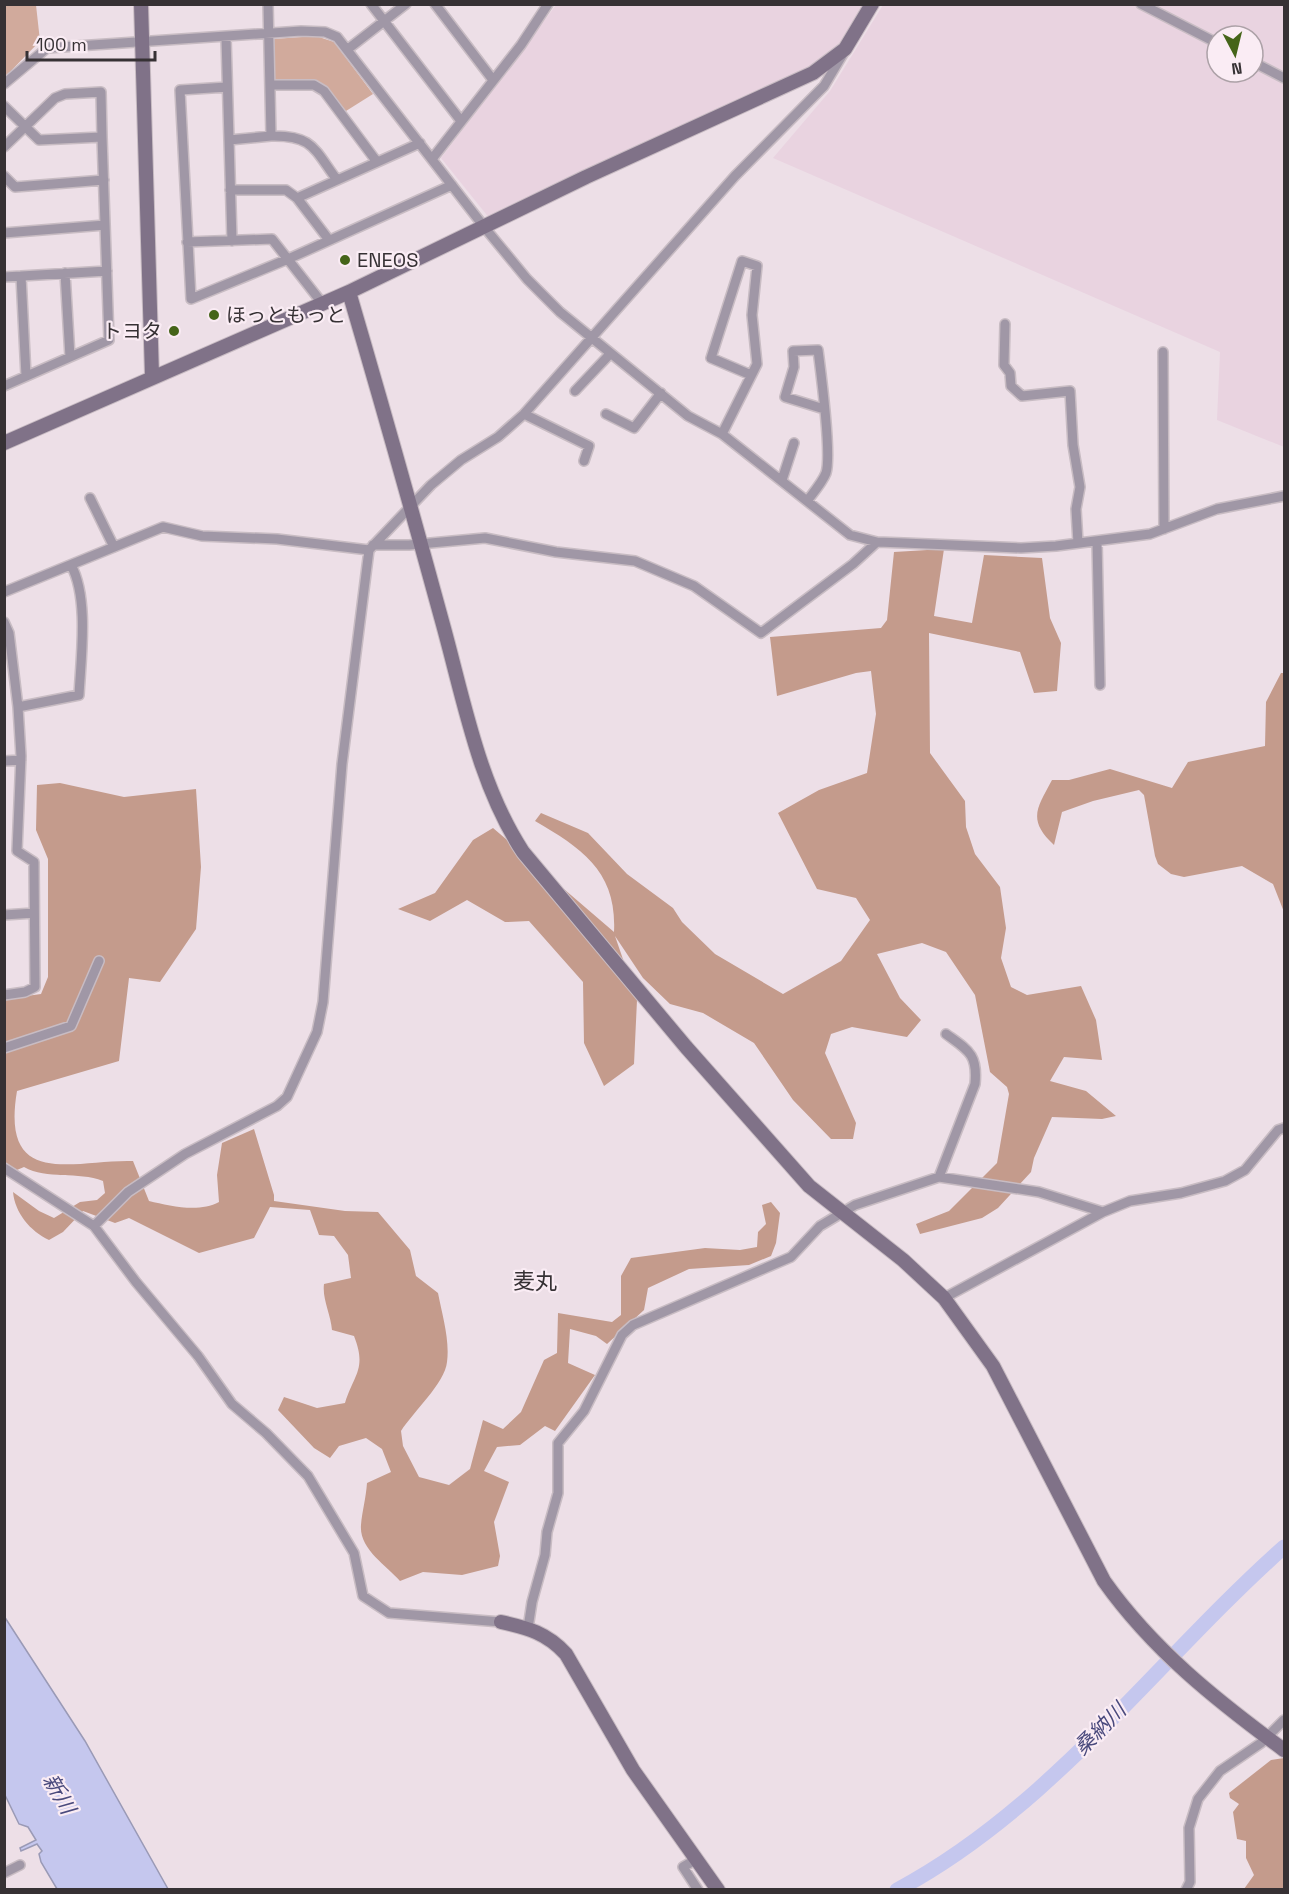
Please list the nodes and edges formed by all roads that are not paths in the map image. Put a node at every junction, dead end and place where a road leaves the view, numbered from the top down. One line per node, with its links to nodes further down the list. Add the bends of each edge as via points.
1 (141, 4): 13 (street)
2 (268, 4): 10 (street)
3 (370, 4): 9 (street)
4 (406, 4): 9 (street)
5 (435, 4): 18 (street)
6 (548, 4): 18 (street)
7 (872, 4): 15 (street)
8 (1141, 4): 11 (street)
9 (384, 21): 14 (street); 23 (street)
10 (269, 34): 12 (street); 14 (street, via 325,32 337,37); 20 (street)
11 (1205, 37)
12 (226, 38): 13 (street); 21 (street)
13 (142, 42): 19 (street, via 47,48); 58 (street)
14 (348, 49): 28 (street)
15 (845, 49): 39 (street, via 813,73); 52 (street, via 824,87 735,176)
16 (1265, 68): 17 (street)
17 (1284, 78)
18 (494, 80): 23 (street)
19 (4, 84)
20 (270, 85): 25 (street); 31 (street, via 314,85 324,91)
21 (227, 87): 27 (street); 43 (street, via 180,90)
22 (4, 106): 24 (street)
23 (461, 122): 30 (street)
24 (25, 127): 26 (street, via 39,140); 26 (street, via 60,96 101,92); 29 (street)
25 (271, 136): 27 (street); 34 (street, via 308,141)
26 (102, 137): 33 (street)
27 (229, 140): 36 (street)
28 (420, 143): 30 (street); 31 (street)
29 (4, 147)
30 (432, 159): 35 (street)
31 (377, 162): 34 (street)
32 (4, 176): 33 (street, via 15,187)
33 (104, 180): 38 (street)
34 (337, 180): 37 (street)
35 (452, 184): 39 (street); 41 (street)
36 (230, 190): 37 (street, via 280,188); 42 (street)
37 (297, 198): 41 (street)
38 (105, 225): 40 (street); 45 (street)
39 (485, 228): 49 (street); 52 (street, via 527,279)
40 (4, 233)
41 (329, 240): 44 (street)
42 (232, 241): 43 (street); 44 (street, via 272,239)
43 (187, 242): 44 (street, via 191,299)
44 (288, 259): 50 (street)
45 (107, 271): 46 (street); 55 (street, via 109,340)
46 (65, 273): 47 (street); 55 (street)
47 (21, 276): 48 (street); 57 (street)
48 (4, 277)
49 (349, 292): 50 (street); 73 (street)
50 (322, 303): 58 (street)
51 (1005, 324): 78 (street, via 1004,365 1010,373 1011,386 1022,396 1070,391 1080,487 1076,509)
52 (591, 339): 54 (street); 63 (street)
53 (1163, 352): 74 (street)
54 (610, 354): 60 (street); 61 (street)
55 (70, 357): 57 (street)
56 (751, 375): 56 (street, via 757,364 752,315 757,266 742,261 711,358); 65 (street)
57 (26, 376): 59 (street)
58 (152, 376): 66 (street)
59 (4, 386)
60 (575, 391)
61 (661, 393): 64 (street, via 634,428); 65 (street, via 688,416)
62 (824, 409): 62 (street, via 818,350 793,351 794,367 785,397); 72 (street, via 826,473)
63 (524, 414): 68 (street, via 589,446); 73 (street, via 498,437 461,460)
64 (606, 414)
65 (722, 434): 69 (street)
66 (4, 443)
67 (794, 444): 69 (street)
68 (584, 462)
69 (782, 480): 72 (street)
70 (1284, 496): 74 (street, via 1217,509)
71 (90, 498): 79 (street)
72 (807, 501): 76 (street, via 850,535)
73 (411, 506): 77 (street); 80 (street)
74 (1164, 529): 75 (street)
75 (1097, 541): 78 (street); 85 (street)
76 (877, 542): 77 (street, via 761,633 694,586 635,561 556,552 485,538); 78 (street, via 1021,548)
77 (421, 543): 80 (street); 100 (street, via 484,775 509,831 701,1065 809,1186)
78 (1078, 543)
79 (114, 547): 80 (street, via 163,527 202,536); 81 (street)
80 (371, 547): 101 (street, via 342,764 327,976 317,1032 287,1097 278,1106 176,1160 128,1191)
81 (72, 565): 82 (street); 87 (street, via 78,577 81,614 79,695)
82 (4, 592)
83 (4, 622): 84 (street)
84 (16, 685): 86 (street); 87 (street)
85 (1100, 685)
86 (4, 687)
87 (18, 707): 88 (street)
88 (21, 760): 89 (street); 90 (street, via 17,851 34,862)
89 (4, 761)
90 (34, 913): 91 (street); 93 (street, via 35,987)
91 (4, 915)
92 (99, 961): 95 (street, via 71,1026)
93 (4, 995)
94 (946, 1034): 98 (street, via 967,1050 976,1068 975,1084)
95 (4, 1048)
96 (1284, 1128): 99 (street, via 1278,1130 1245,1170 1226,1181 1130,1201)
97 (4, 1168): 101 (street)
98 (939, 1177): 99 (street, via 1039,1192); 100 (street, via 895,1190)
99 (1103, 1212): 102 (street)
100 (842, 1213): 102 (street); 104 (street, via 820,1226 791,1257 672,1307 633,1325 622,1335 584,1411 558,1443 558,1493)
101 (94, 1226): 103 (street, via 232,1404 308,1476 354,1552 363,1596 389,1613)
102 (944, 1298): 106 (street, via 993,1366 1104,1581 1151,1640 1195,1682)
103 (501, 1622): 104 (street)
104 (528, 1628): 108 (street, via 555,1642 566,1654 633,1770)
105 (1284, 1720): 106 (street)
106 (1267, 1738): 107 (street); 113 (street, via 1220,1771 1198,1799 1190,1828 1190,1882)
107 (1284, 1750)
108 (695, 1860): 111 (street, via 683,1867); 112 (street)
109 (20, 1865): 110 (street)
110 (4, 1874)
111 (698, 1890)
112 (718, 1890)
113 (1186, 1890)

